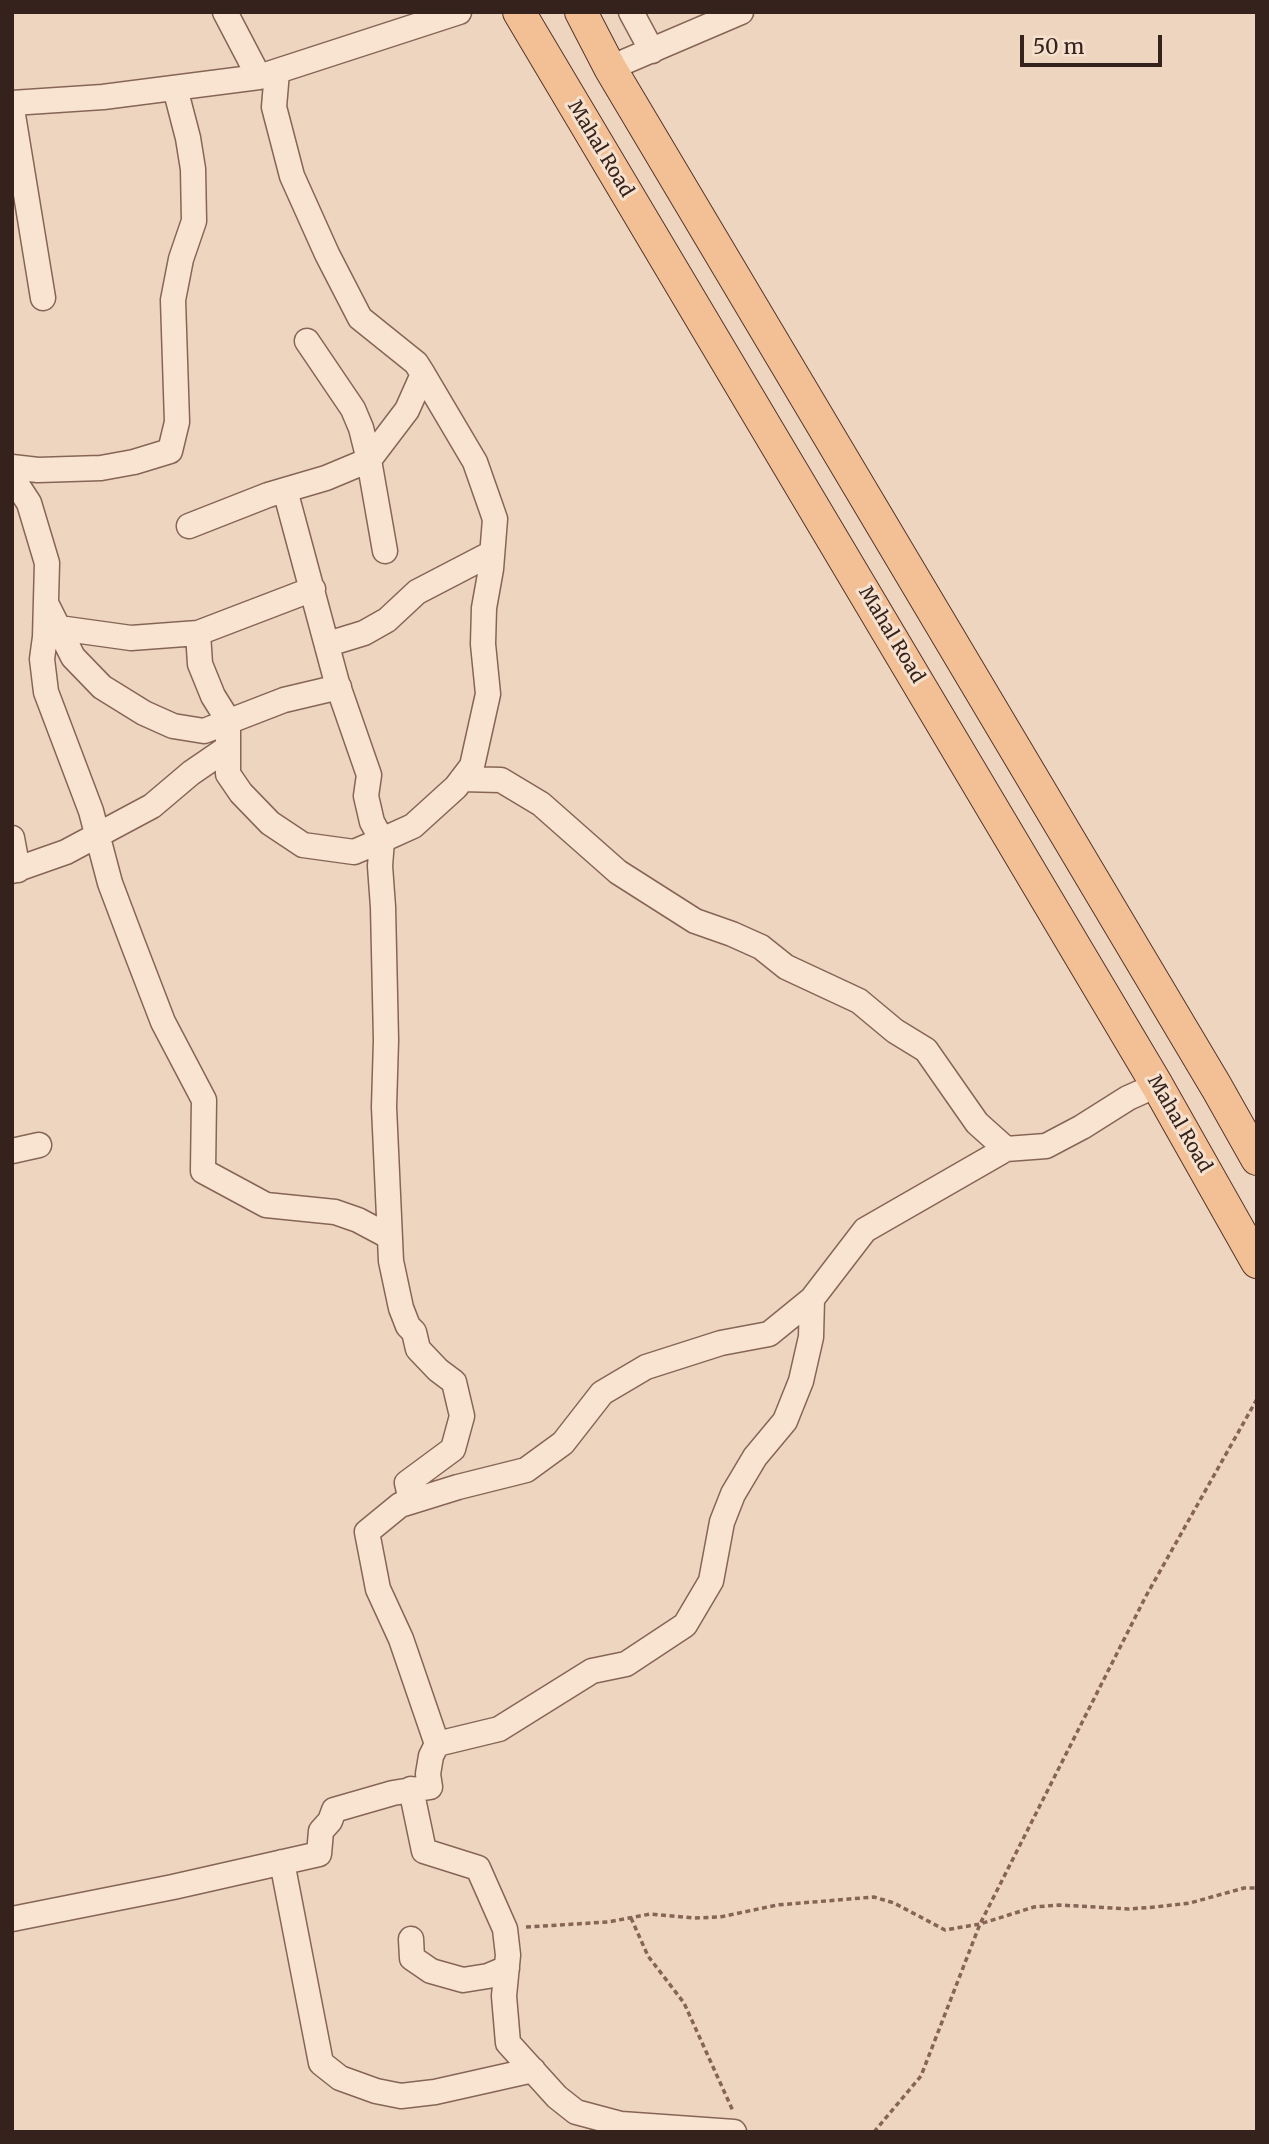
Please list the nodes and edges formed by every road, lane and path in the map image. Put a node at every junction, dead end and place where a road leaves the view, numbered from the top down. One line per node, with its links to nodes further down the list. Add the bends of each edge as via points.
1 (225, 12): 9 (street)
2 (459, 12): 9 (street)
3 (519, 12): 36 (main road, Mahal Road)
4 (581, 12): 8 (main road)
5 (631, 12): 7 (street)
6 (741, 12): 7 (street)
7 (652, 51): 8 (street)
8 (610, 68): 37 (main road)
9 (268, 74): 10 (street); 15 (street, via 292,176 360,318 416,363)
10 (175, 88): 11 (street); 17 (street, via 193,169 194,221 173,300 177,422 170,451 101,468)
11 (12, 106): 12 (street)
12 (20, 205): 13 (street)
13 (43, 298)
14 (307, 341): 16 (street, via 353,409)
15 (423, 374): 16 (street, via 407,410); 22 (street, via 475,462 495,519)
16 (369, 460): 19 (street); 21 (street)
17 (12, 467)
18 (12, 477): 24 (street, via 29,503 47,563)
19 (285, 490): 20 (street); 23 (street)
20 (189, 526)
21 (385, 551)
22 (492, 553): 27 (street, via 417,592 387,620 364,633); 31 (street, via 484,608 488,694 472,766)
23 (313, 589): 26 (street); 27 (street)
24 (46, 602): 25 (street); 32 (street, via 42,659 46,692)
25 (60, 628): 26 (street, via 131,638); 29 (street, via 80,665 102,687 144,713 173,726 204,731)
26 (198, 633): 29 (street, via 200,664)
27 (328, 644): 28 (street)
28 (339, 687): 29 (street); 34 (street, via 369,775 366,796)
29 (228, 720): 30 (street)
30 (226, 749): 32 (street, via 152,806); 34 (street, via 228,774 241,793 270,823 303,845 354,852)
31 (462, 779): 34 (street, via 413,825); 39 (street, via 501,780 541,804 618,872 695,921 751,943 786,967 859,1001 926,1049 977,1123)
32 (98, 837): 35 (street); 42 (street, via 110,883 163,1022 204,1100 203,1171 266,1205 335,1212)
33 (12, 838): 35 (street)
34 (382, 841): 42 (street)
35 (15, 871)
36 (1157, 1085): 39 (street, via 1046,1146); 43 (main road, Mahal Road)
37 (1248, 1121): 41 (main road)
38 (39, 1145): 40 (street)
39 (1006, 1149): 44 (street, via 865,1230)
40 (12, 1151)
41 (1257, 1159)
42 (388, 1236): 46 (street, via 408,1326 418,1349 454,1382 462,1416 453,1449 407,1483)
43 (1257, 1262)
44 (812, 1298): 46 (street, via 769,1334 721,1343 646,1367 602,1393 563,1443 526,1470); 47 (street, via 811,1337 801,1381 785,1421 755,1457 733,1494 722,1522 711,1581 685,1625 626,1664 592,1671 499,1730)
45 (1257, 1399): 53 (path, via 1146,1596)
46 (411, 1501): 47 (street, via 367,1532 378,1588)
47 (437, 1744): 48 (street, via 430,1756 430,1787)
48 (411, 1789): 49 (street, via 334,1810 321,1831 318,1854); 54 (street, via 424,1851 478,1868)
49 (282, 1862): 52 (street); 57 (street, via 321,2063 340,2078 401,2096)
50 (1257, 1888): 53 (path, via 1155,1907 1034,1908)
51 (631, 1918): 53 (path, via 650,1914 720,1917 777,1905 874,1897 945,1930); 54 (path); 58 (path, via 648,1956 684,2003)
52 (12, 1919)
53 (981, 1924): 59 (path, via 922,2077)
54 (505, 1928): 56 (street)
55 (411, 1939): 56 (street, via 412,1958 431,1971 463,1980)
56 (507, 1968): 57 (street, via 508,2043)
57 (533, 2070): 58 (street, via 576,2112 621,2124)
58 (735, 2126)
59 (874, 2132)

